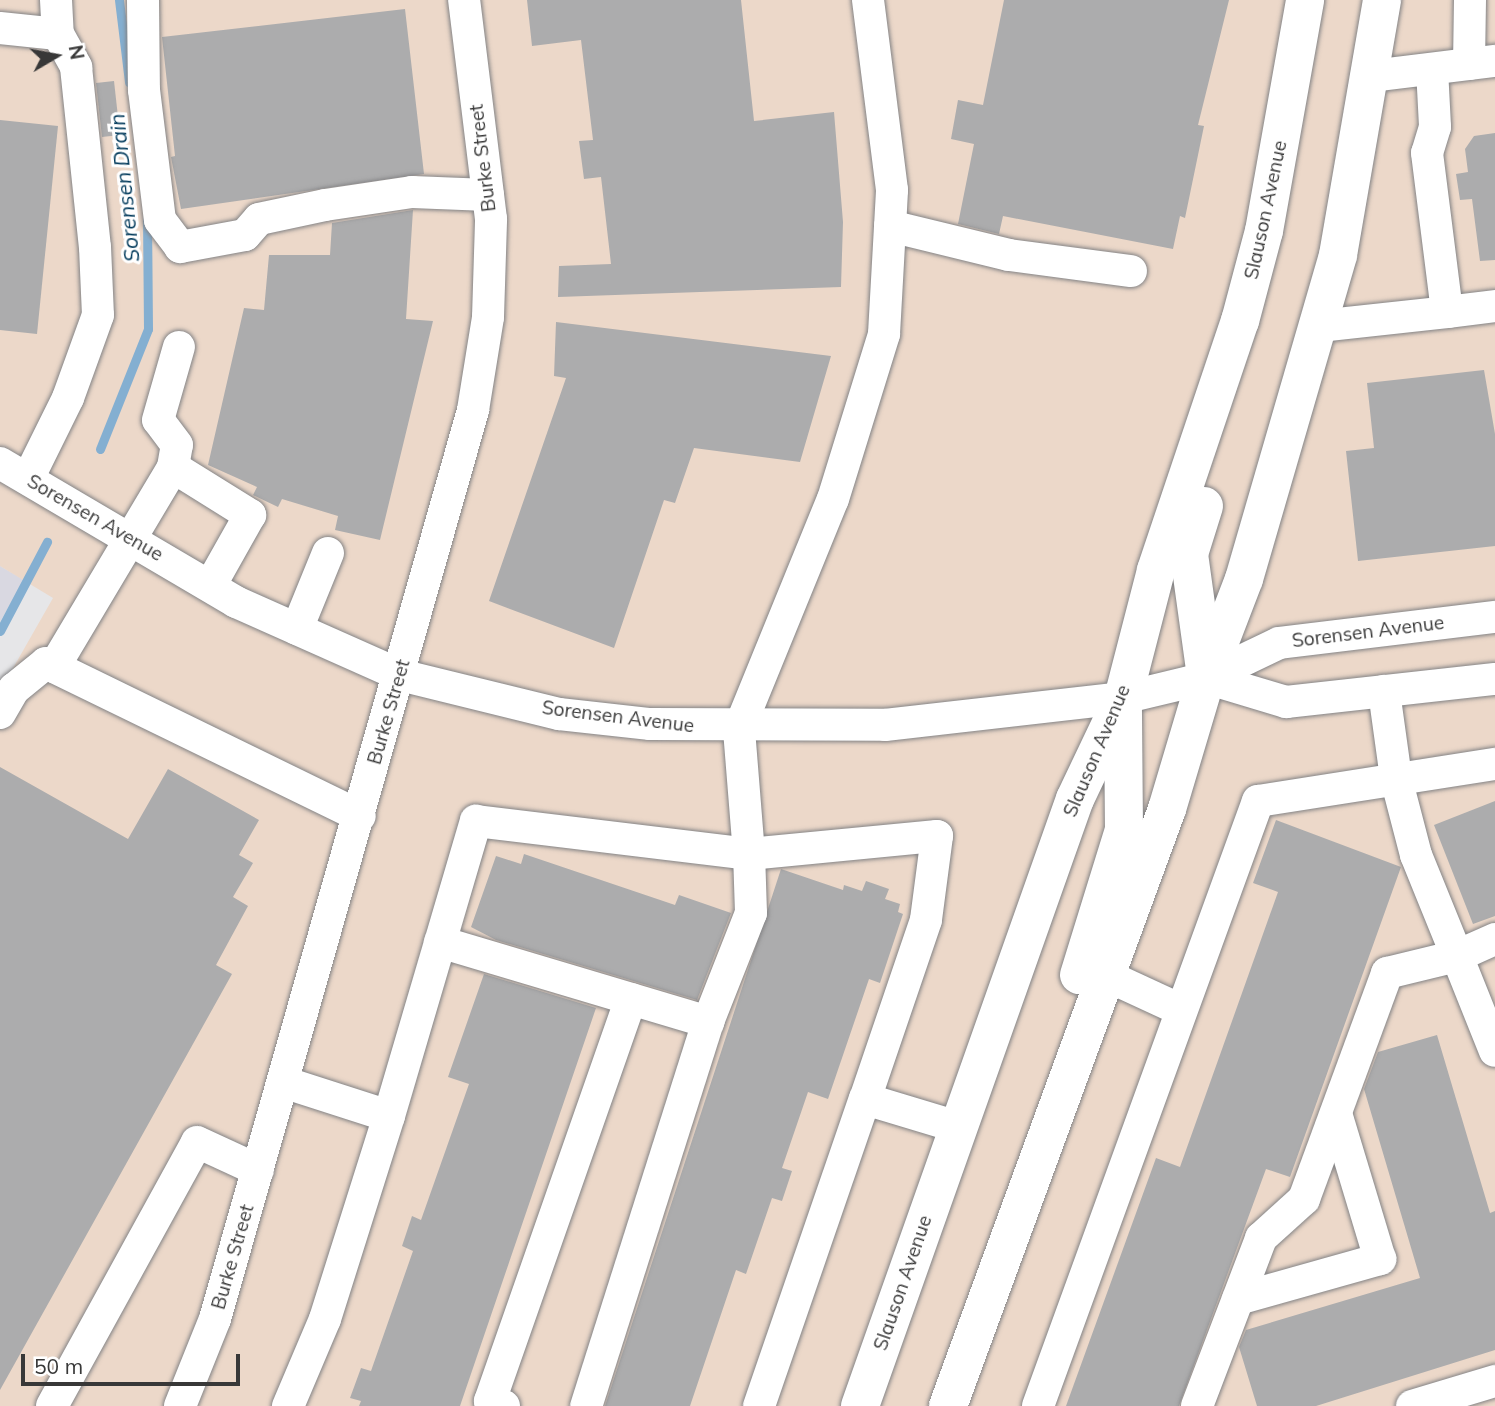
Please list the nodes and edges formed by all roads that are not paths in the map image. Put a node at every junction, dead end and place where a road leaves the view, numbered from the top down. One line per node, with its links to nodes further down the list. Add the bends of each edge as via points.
1 (56, 0): 9 (street)
2 (143, 0): 13 (street, via 144,90 160,220 180,247 244,235 258,219 325,205 412,192)
3 (464, 0): 13 (street, Burke Street)
4 (869, 0): 14 (street, via 892,190)
5 (1305, 0): 16 (main road, Slauson Avenue)
6 (1382, 0): 12 (main road)
7 (1470, 0): 10 (street)
8 (0, 28): 9 (street)
9 (58, 34): 23 (street, via 76,66 98,315 68,398)
10 (1482, 63): 11 (street)
11 (1432, 69): 12 (street); 18 (street, via 1435,127 1427,153)
12 (1372, 76): 19 (main road)
13 (488, 195): 30 (street, Burke Street, via 488,317 473,410)
14 (890, 226): 15 (street, via 1009,256); 36 (street, via 884,334 833,499)
15 (1131, 271)
16 (1252, 276): 31 (main road, via 1261,322 1189,554); 34 (main road, Slauson Avenue, via 1156,570)
17 (1495, 306): 18 (street)
18 (1447, 312): 19 (street)
19 (1319, 326): 31 (main road, via 1244,579)
20 (179, 347): 22 (street, via 158,420 177,445)
21 (0, 463): 23 (street, Sorensen Avenue)
22 (173, 467): 24 (street); 26 (street, via 250,515)
23 (28, 479): 24 (street, Sorensen Avenue)
24 (127, 536): 26 (street, Sorensen Avenue); 29 (street)
25 (328, 553): 28 (street)
26 (210, 586): 28 (street, Sorensen Avenue)
27 (1495, 617): 31 (street, Sorensen Avenue, via 1279,643)
28 (297, 629): 30 (street, Sorensen Avenue)
29 (54, 667): 35 (street, via 46,663 14,689); 39 (street)
30 (400, 675): 36 (street, Sorensen Avenue, via 559,714); 39 (street, Burke Street)
31 (1206, 678): 33 (street, via 1286,702); 34 (street, Sorensen Avenue); 44 (main road, via 1167,809)
32 (1495, 679): 33 (street)
33 (1384, 691): 38 (street)
34 (1123, 698): 36 (street, Sorensen Avenue, via 885,725); 48 (main road, via 1124,830 1068,1016); 54 (main road, Slauson Avenue, via 1075,799)
35 (0, 713)
36 (738, 729): 40 (street)
37 (1495, 764): 38 (street)
38 (1396, 778): 43 (street, via 1416,855); 46 (street, via 1258,801)
39 (360, 816): 50 (street, Burke Street)
40 (749, 853): 42 (street, via 476,821); 47 (street, via 751,913); 51 (street, via 937,836 926,920)
41 (1495, 939): 43 (street)
42 (440, 942): 45 (street); 53 (street)
43 (1457, 956): 49 (street); 52 (street, via 1387,973)
44 (1103, 974): 46 (street); 48 (main road)
45 (631, 999): 47 (street); 61 (street, via 489,1401)
46 (1181, 1010): 66 (street)
47 (708, 1023): 62 (street)
48 (1079, 1040): 65 (main road)
49 (1495, 1051)
50 (283, 1082): 53 (street); 55 (street, Burke Street)
51 (865, 1098): 54 (street); 63 (street)
52 (1336, 1113): 56 (street, via 1304,1199 1261,1238); 56 (street, via 1380,1259)
53 (388, 1116): 60 (street, via 325,1319)
54 (958, 1127): 64 (main road, Slauson Avenue)
55 (258, 1170): 58 (street, via 197,1142); 59 (street, Burke Street, via 215,1319)
56 (1238, 1299): 67 (street)
57 (1495, 1381): 68 (street)
58 (52, 1406)
59 (180, 1406)
60 (288, 1406)
61 (504, 1406)
62 (586, 1406)
63 (759, 1406)
64 (860, 1406)
65 (948, 1406)
66 (1038, 1406)
67 (1198, 1406)
68 (1412, 1406)

